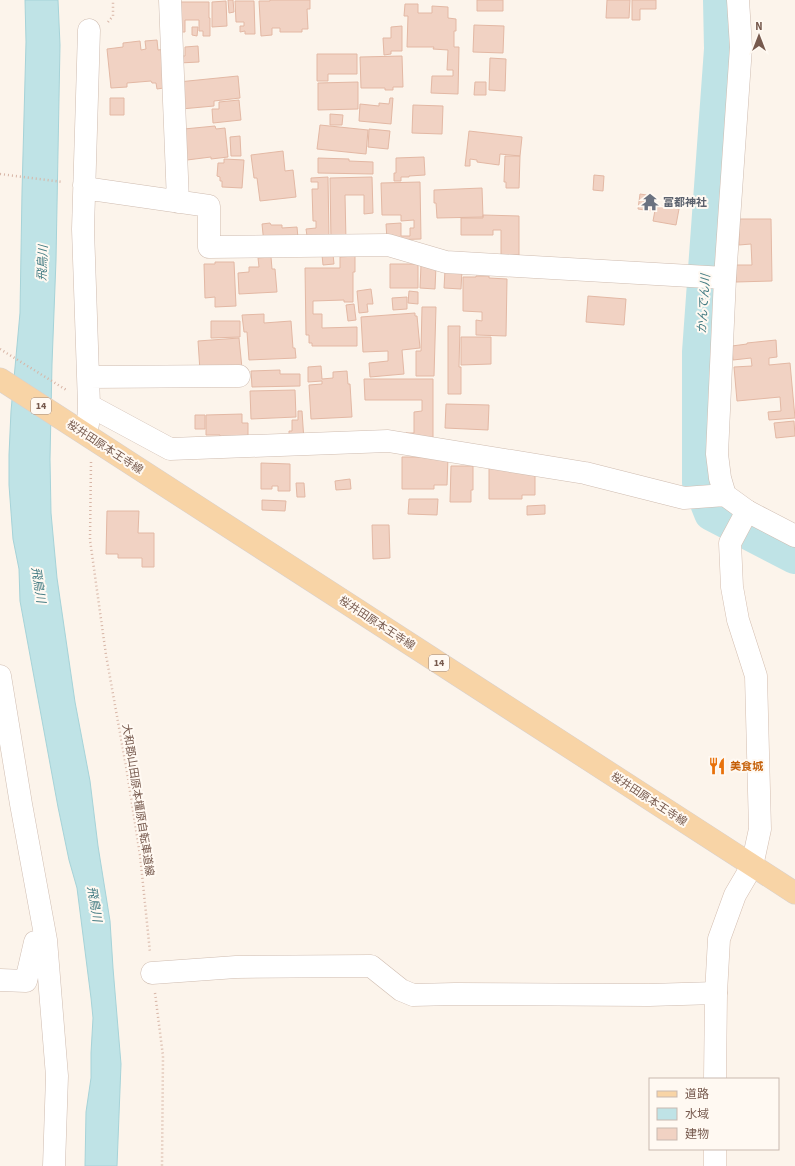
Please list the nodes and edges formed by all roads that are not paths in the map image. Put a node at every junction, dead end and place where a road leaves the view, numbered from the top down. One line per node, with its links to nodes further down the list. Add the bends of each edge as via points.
1 (170, 0): 5 (street)
2 (738, 0): 6 (street, via 740,47)
3 (89, 30): 4 (street)
4 (84, 185): 5 (street, via 91,189); 8 (street)
5 (178, 202): 6 (street, via 209,206 209,247 388,246 446,262)
6 (725, 278): 12 (street, via 717,454)
7 (239, 376): 8 (street)
8 (88, 377): 11 (street)
9 (0, 379): 11 (main road, 桜井田原本王寺線 / 14)
10 (94, 408): 12 (street, via 170,449 388,441 585,472 684,498)
11 (87, 435): 16 (main road, 桜井田原本王寺線 / 14)
12 (725, 496): 13 (street)
13 (747, 511): 14 (street); 16 (street, via 730,543 732,587 738,620 756,676 760,829)
14 (795, 536)
15 (0, 676): 18 (street)
16 (752, 866): 17 (main road, 桜井田原本王寺線 / 14); 21 (street, via 735,895 719,939)
17 (795, 893)
18 (46, 940): 20 (street, via 35,942 26,981); 24 (street, via 57,1076)
19 (152, 973): 21 (street, via 236,967 371,966 401,990 414,995)
20 (0, 980)
21 (716, 993): 22 (street)
22 (715, 1078)
23 (715, 1150): 25 (street)
24 (54, 1166)
25 (715, 1166)

